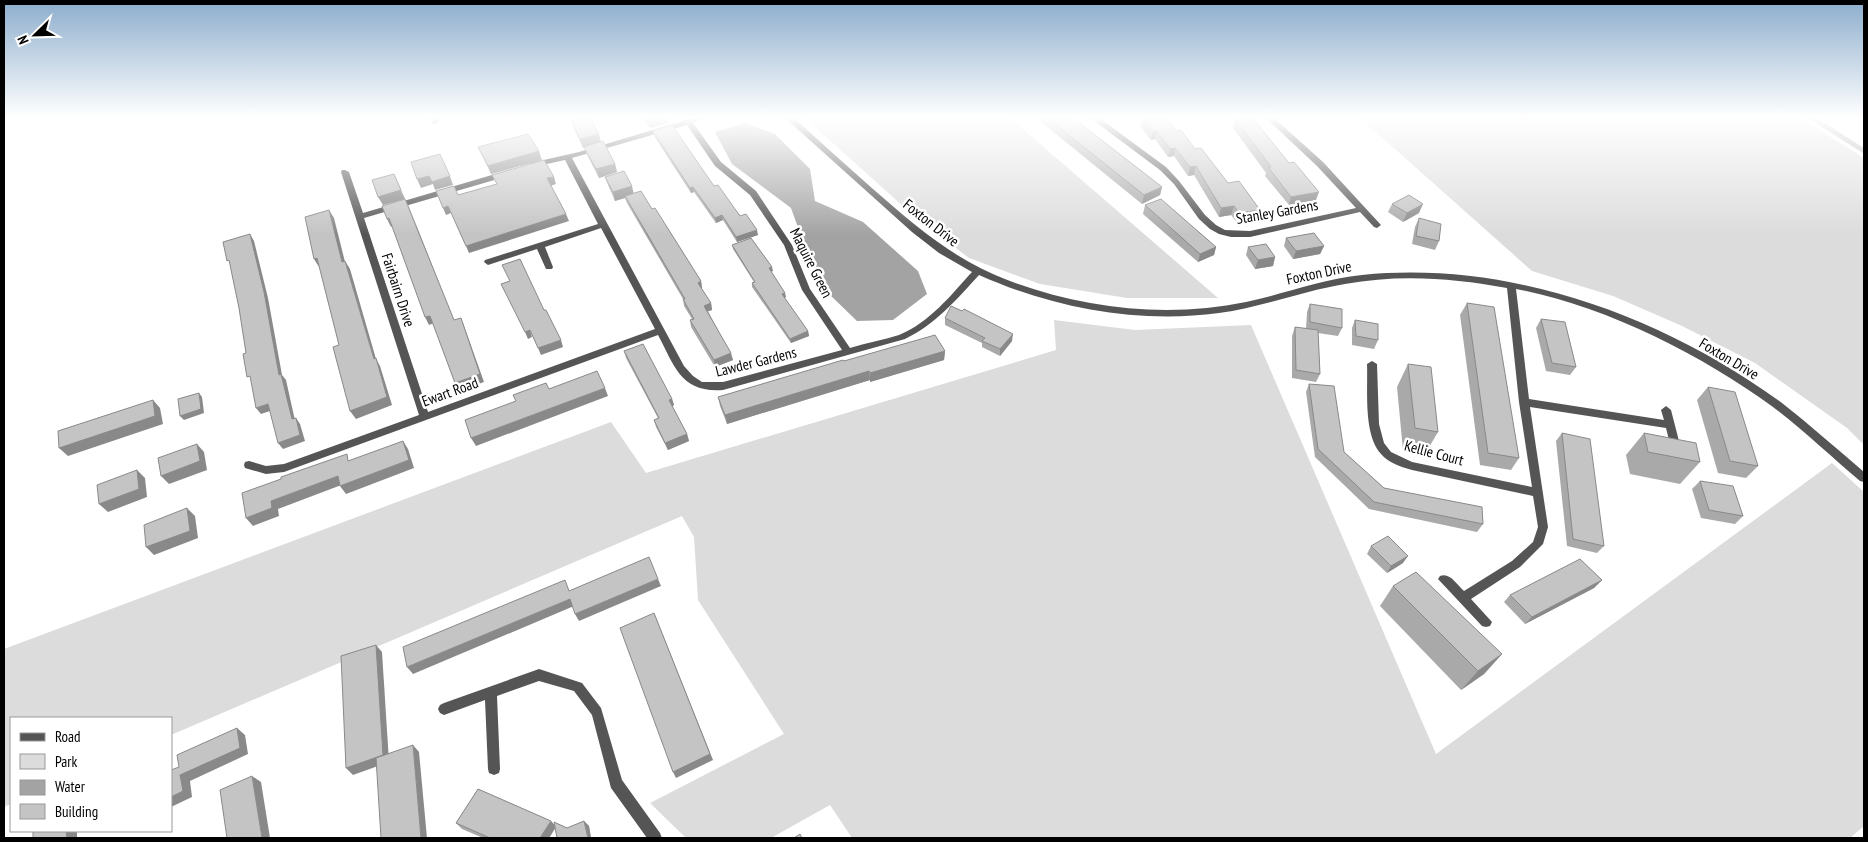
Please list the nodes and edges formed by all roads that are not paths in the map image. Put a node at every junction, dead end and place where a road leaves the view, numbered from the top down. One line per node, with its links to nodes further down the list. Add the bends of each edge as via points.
1 (713, 156): 19 (street, Maquire Green, via 753,193 788,245 806,290)
2 (832, 156): 16 (street, Foxton Drive, via 944,252)
3 (1149, 156): 9 (street, Stanley Gardens, via 1173,178 1212,226 1224,233 1250,234)
4 (1312, 156): 9 (street)
5 (567, 157): 6 (street); 11 (street, Lawder Gardens)
6 (527, 167)
7 (518, 170): 10 (street)
8 (345, 172): 10 (street, Fairbairn Drive)
9 (1362, 209): 12 (street)
10 (360, 217): 23 (street, Fairbairn Drive)
11 (603, 225): 13 (street); 18 (street, Lawder Gardens)
12 (1377, 225)
13 (540, 246): 14 (street); 15 (street)
14 (488, 262)
15 (549, 267)
16 (978, 270): 17 (street, Foxton Drive, via 1045,296 1108,309 1163,312 1228,308 1330,282 1396,274 1468,277); 19 (street, Lawder Gardens, via 932,321 918,330)
17 (1511, 284): 21 (street); 27 (street, Foxton Drive, via 1592,307 1680,346 1776,405)
18 (660, 331): 19 (street, Lawder Gardens, via 680,368 697,385 706,388); 23 (street, Ewart Road)
19 (848, 352)
20 (1372, 364): 28 (street, Kellie Court, via 1375,430 1384,452 1412,466)
21 (1524, 402): 24 (street); 28 (street)
22 (1666, 410): 24 (street)
23 (425, 417): 26 (street, Ewart Road, via 284,468 266,470)
24 (1669, 426): 25 (street)
25 (1675, 445)
26 (249, 465)
27 (1864, 478)
28 (1536, 492): 30 (street, via 1543,527 1538,544 1516,564)
29 (1444, 579): 30 (street)
30 (1463, 598): 31 (street)
31 (1486, 622)
32 (491, 692): 33 (street); 34 (street); 35 (street, via 539,675 578,687 597,712 616,784)
33 (444, 709)
34 (494, 769)
35 (655, 838)

